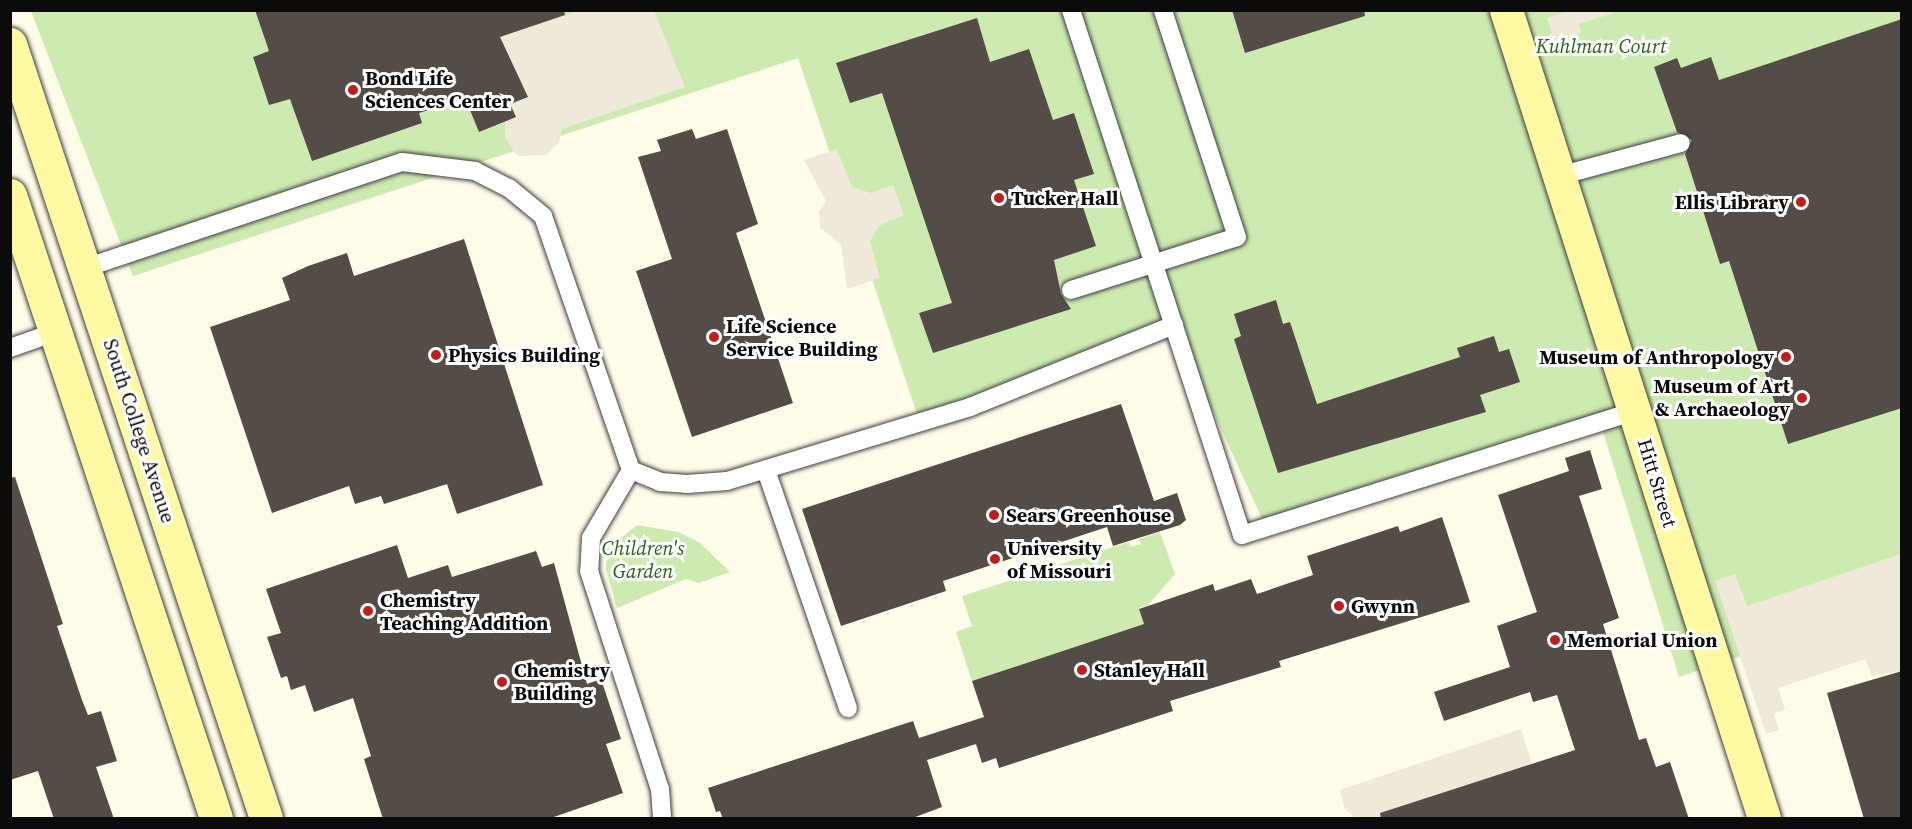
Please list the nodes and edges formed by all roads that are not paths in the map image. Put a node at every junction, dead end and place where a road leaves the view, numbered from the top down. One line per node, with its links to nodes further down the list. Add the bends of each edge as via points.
1 (1071, 10): 8 (lane)
2 (1163, 10): 8 (lane, via 1237,237)
3 (1506, 10): 6 (main road, Hitt Street)
4 (10, 44): 9 (main road, South College Avenue)
5 (1681, 143): 6 (lane)
6 (1559, 176): 14 (main road, Hitt Street)
7 (10, 195): 12 (main road)
8 (1153, 263): 10 (lane); 11 (lane)
9 (85, 268): 15 (lane, via 402,162 475,171 509,188 543,216); 19 (main road, South College Avenue)
10 (1071, 290)
11 (1174, 325): 14 (lane, via 1242,535); 16 (lane, via 970,407)
12 (58, 332): 13 (lane); 18 (main road)
13 (10, 348)
14 (1635, 411): 21 (main road, Hitt Street)
15 (631, 470): 16 (lane, via 660,482 687,484 727,481); 20 (lane, via 591,538 589,571 660,789)
16 (766, 470): 17 (lane)
17 (848, 708)
18 (216, 819)
19 (266, 819)
20 (662, 819)
21 (1764, 819)

